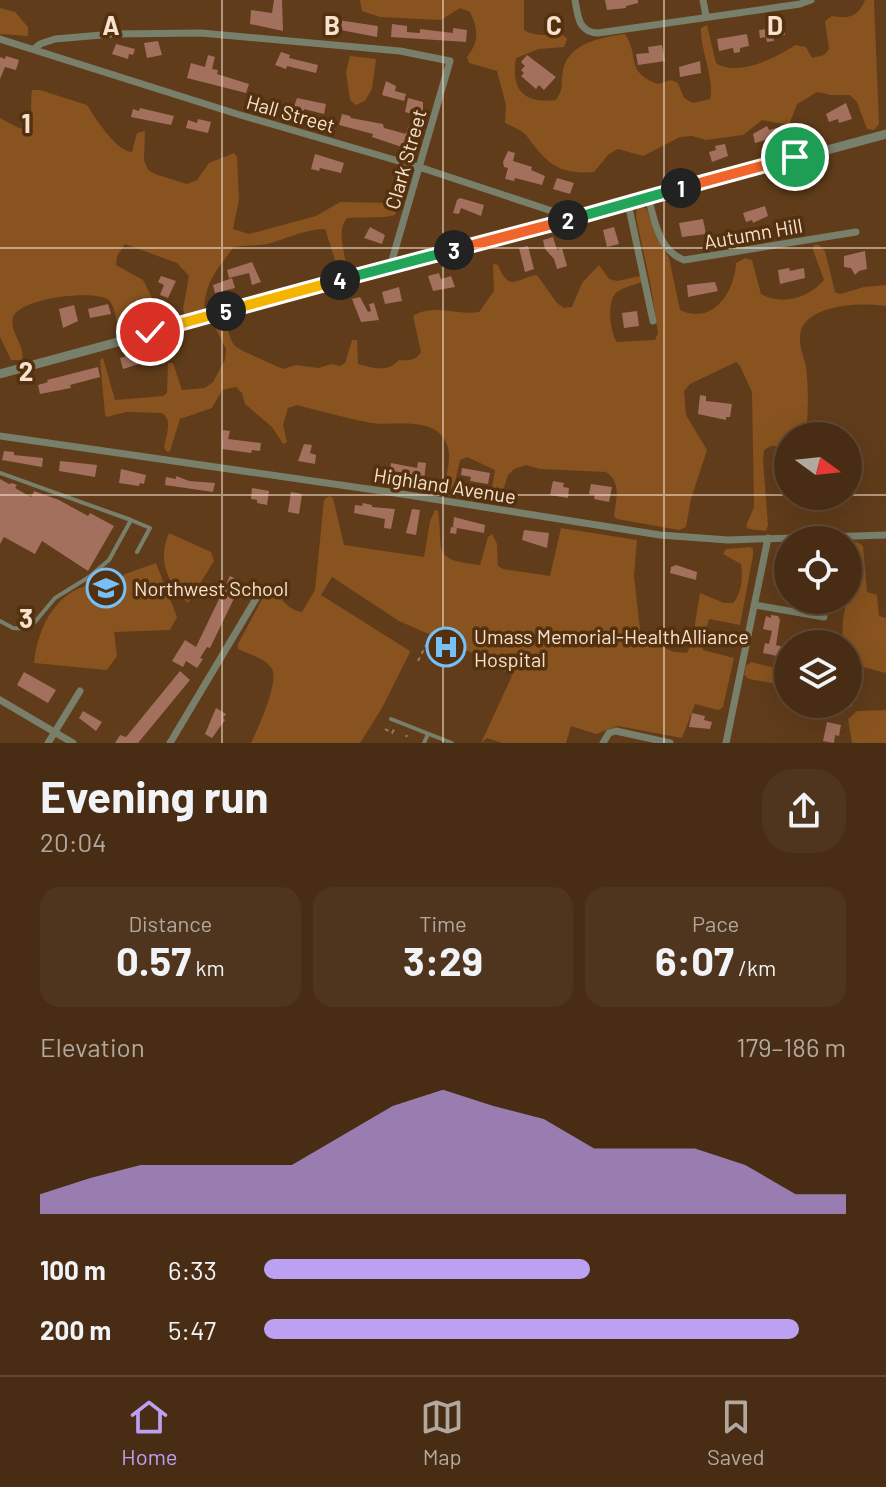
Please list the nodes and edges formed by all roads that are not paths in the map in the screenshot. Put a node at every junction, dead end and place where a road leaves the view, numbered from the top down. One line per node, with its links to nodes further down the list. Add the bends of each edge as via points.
1 (575, 0): 4 (street, via 580,24 598,33)
2 (703, 0): 4 (street)
3 (811, 0): 4 (street)
4 (706, 16)
5 (0, 39): 6 (street, Hall Street)
6 (34, 49): 8 (street, Hall Street); 8 (street, Clark Street, via 55,39 201,33 400,51 450,61)
7 (886, 134): 9 (street)
8 (419, 167): 11 (street, Hall Street); 13 (street, Clark Street)
9 (648, 197): 10 (street); 12 (street, Autumn Hill, via 663,245 684,260)
10 (628, 203): 11 (street); 14 (street)
11 (573, 218): 13 (street)
12 (856, 232)
13 (390, 267): 15 (street)
14 (653, 321)
15 (0, 374)
16 (0, 436): 20 (street, Highland Avenue, via 660,535)
17 (0, 473): 18 (lane)
18 (131, 520): 21 (lane, via 150,528); 25 (lane, via 109,560 55,598 29,629)
19 (886, 535): 20 (street, Highland Avenue)
20 (768, 538): 23 (street)
21 (137, 552)
22 (257, 597): 33 (street)
23 (755, 605): 24 (street); 38 (street)
24 (824, 617)
25 (0, 621)
26 (80, 691): 29 (street)
27 (0, 700): 29 (street)
28 (391, 719): 30 (lane)
29 (56, 733): 31 (street); 32 (street)
30 (428, 734): 34 (lane); 35 (lane)
31 (48, 743)
32 (73, 743)
33 (170, 743)
34 (424, 743)
35 (452, 743)
36 (603, 743): 37 (street, via 609,733 619,731)
37 (670, 743)
38 (726, 743)

